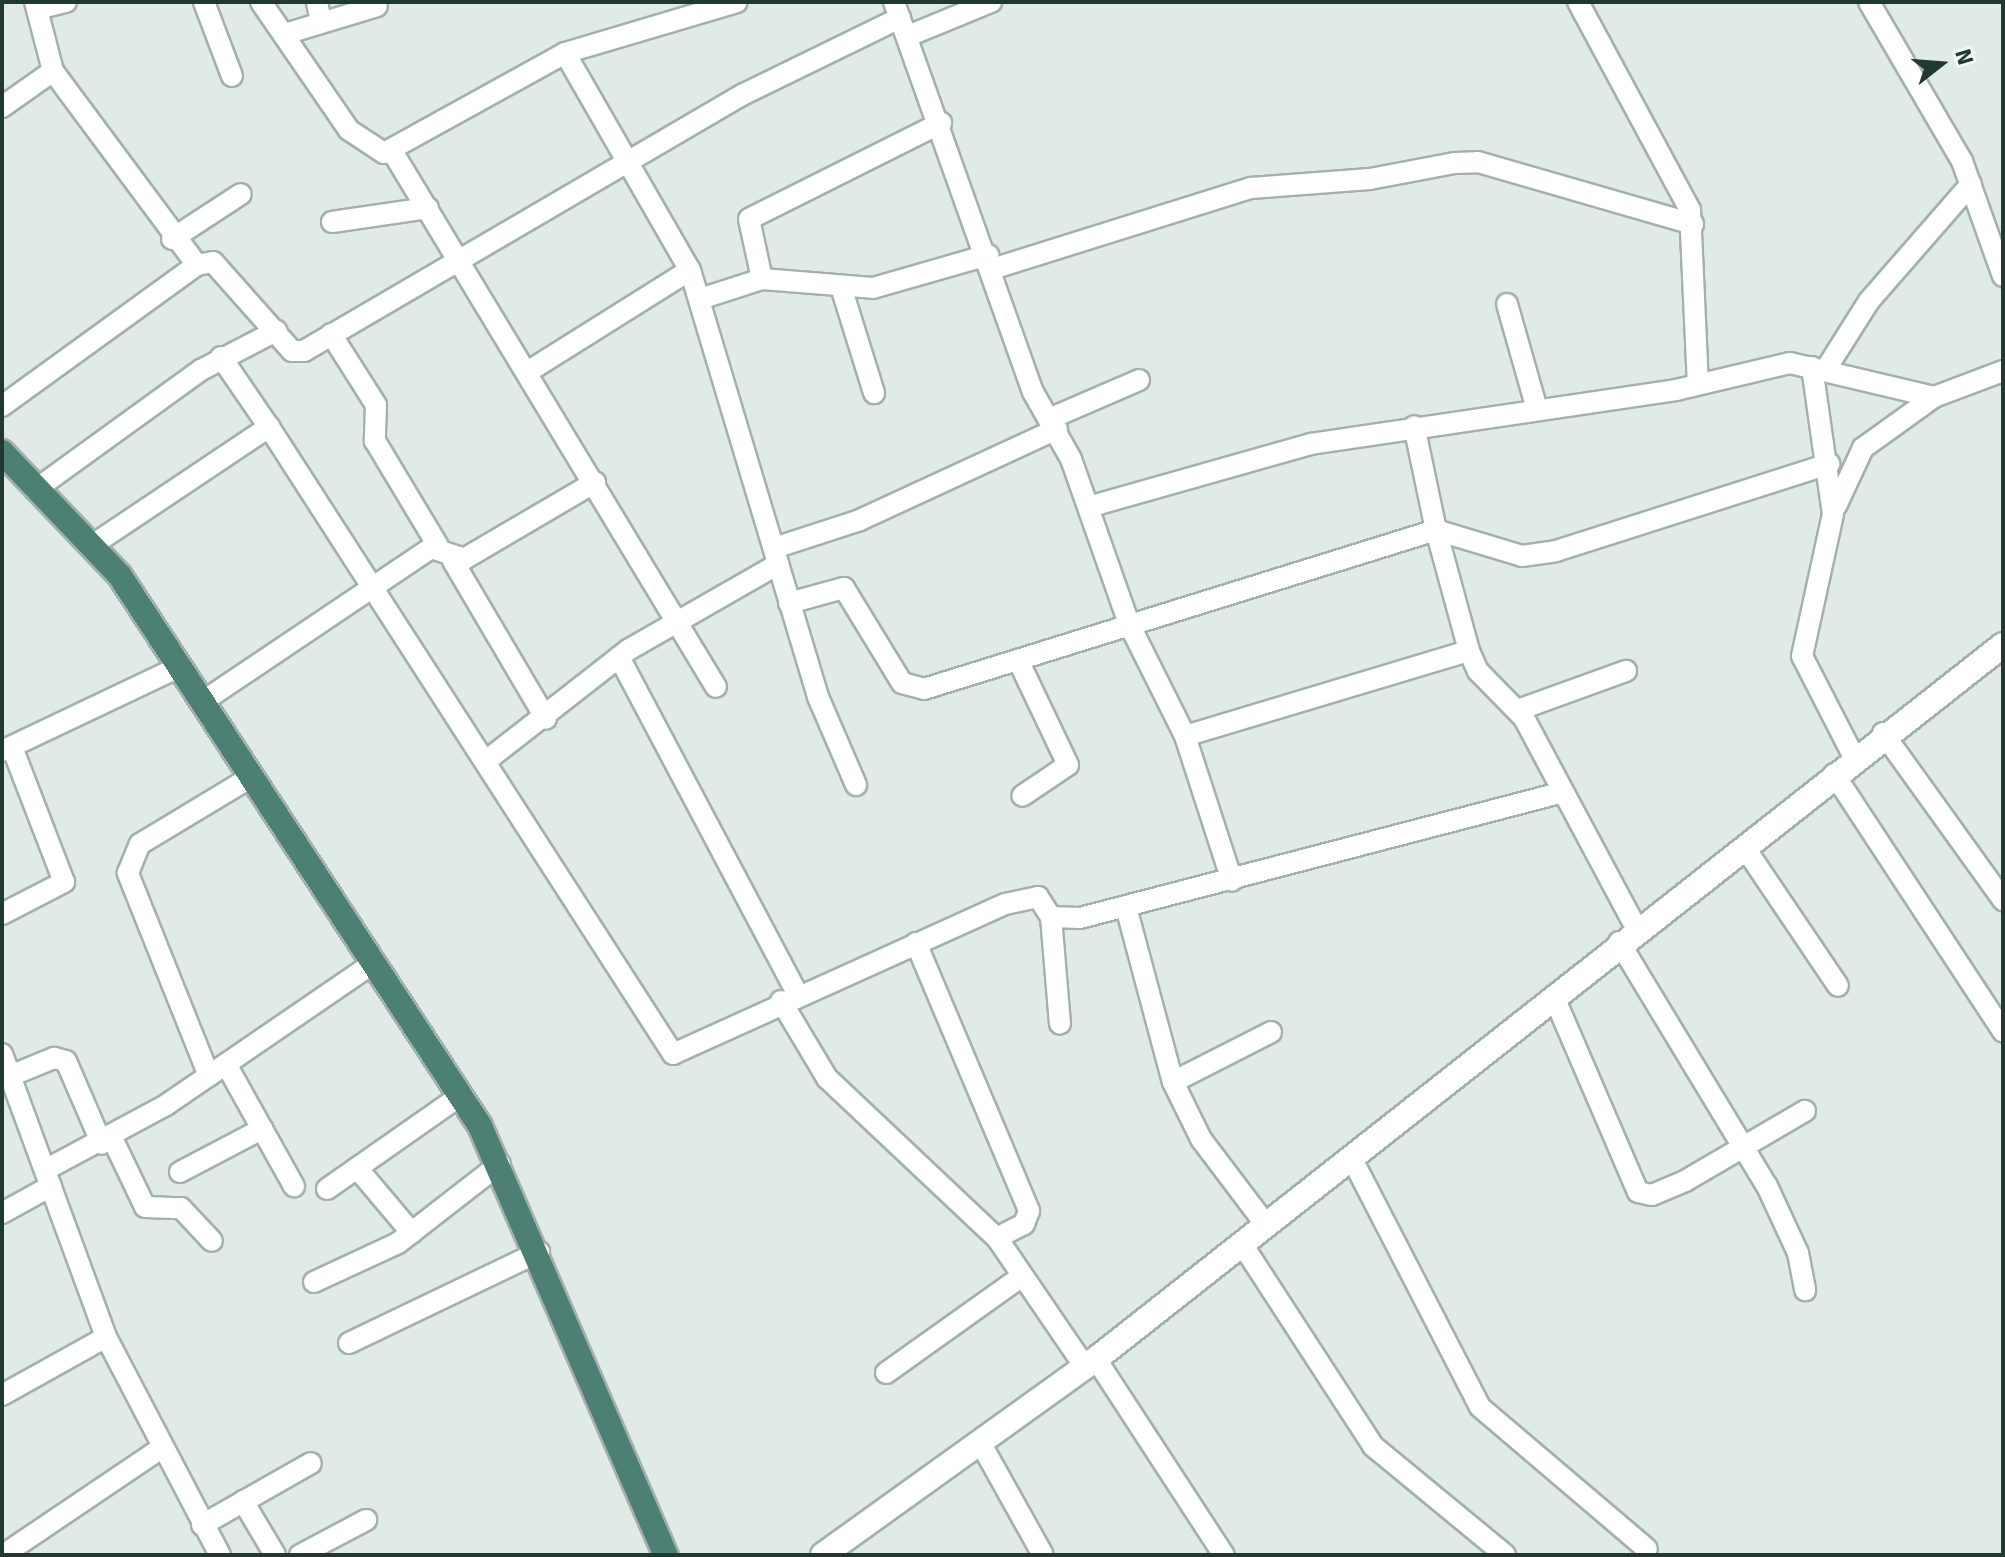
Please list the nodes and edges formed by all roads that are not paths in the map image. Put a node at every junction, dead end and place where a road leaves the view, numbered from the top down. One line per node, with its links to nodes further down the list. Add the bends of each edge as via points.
1 (66, 2): 9 (street)
2 (204, 2): 16 (street)
3 (261, 2): 13 (street)
4 (317, 2): 12 (street)
5 (737, 2): 14 (street)
6 (991, 2): 11 (street)
7 (1578, 2): 25 (street, via 1657,141)
8 (1869, 2): 21 (street)
9 (36, 5): 15 (street)
10 (377, 6): 12 (street)
11 (901, 19): 18 (street); 20 (street)
12 (321, 23): 13 (street)
13 (285, 34): 19 (street, via 349,130 374,149)
14 (565, 53): 19 (street); 20 (street)
15 (53, 71): 17 (street); 26 (street)
16 (232, 76)
17 (2, 107)
18 (941, 123): 28 (street); 32 (street, via 749,219)
19 (392, 151): 23 (street)
20 (624, 161): 27 (street); 30 (street)
21 (1971, 184): 31 (street); 39 (street, via 1869,301)
22 (241, 194): 26 (street)
23 (428, 208): 24 (street); 27 (street)
24 (332, 222)
25 (1693, 224): 28 (street, via 1478,162 1455,163 1370,179 1251,188); 43 (street)
26 (172, 239): 29 (street)
27 (458, 258): 37 (street); 40 (street)
28 (990, 262): 33 (street); 48 (street)
29 (197, 265): 36 (street, via 213,262 230,276); 46 (street)
30 (690, 270): 34 (street); 40 (street)
31 (2003, 276)
32 (762, 279): 33 (street); 34 (street)
33 (842, 290): 44 (street)
34 (700, 299): 60 (street)
35 (1507, 304): 47 (street)
36 (276, 331): 37 (street, via 292,351); 38 (street)
37 (331, 334): 59 (street, via 376,405 375,441)
38 (221, 357): 50 (street); 54 (street)
39 (1819, 368): 43 (street, via 1790,363); 45 (street); 52 (street)
40 (529, 371): 53 (street)
41 (2003, 371): 45 (street)
42 (1139, 380): 48 (street)
43 (1698, 384): 47 (street)
44 (874, 393)
45 (1934, 397): 56 (street, via 1863,448)
46 (2, 406)
47 (1537, 409): 49 (street)
48 (1053, 424): 55 (street); 60 (street)
49 (1414, 426): 55 (street, via 1311,444); 57 (street)
50 (269, 427): 58 (street); 61 (street)
51 (4, 457): 54 (highway)
52 (1829, 464): 56 (street); 57 (street, via 1556,551 1522,556)
53 (595, 482): 59 (street); 63 (street)
54 (35, 490): 58 (highway)
55 (1092, 506): 64 (street)
56 (1833, 514): 78 (street, via 1802,656)
57 (1436, 530): 64 (street); 66 (street)
58 (94, 544): 69 (highway)
59 (446, 554): 61 (street); 74 (street)
60 (776, 556): 62 (street); 63 (street)
61 (370, 590): 72 (street); 79 (street)
62 (789, 603): 68 (street, via 844,588 908,688); 82 (street)
63 (679, 622): 67 (street); 71 (street)
64 (1129, 624): 68 (street); 76 (street)
65 (2003, 645): 75 (street)
66 (1469, 651): 73 (street, via 1478,671); 76 (street)
67 (619, 657): 74 (street); 95 (street)
68 (1018, 660): 84 (street, via 1068,765)
69 (179, 667): 72 (highway); 77 (street)
70 (1626, 671): 73 (street)
71 (716, 687)
72 (202, 702): 81 (highway)
73 (1518, 710): 83 (street)
74 (546, 719): 79 (street)
75 (1883, 733): 78 (street); 87 (street)
76 (1185, 736): 86 (street)
77 (7, 749): 89 (street, via 64,882)
78 (1854, 757): 80 (street)
79 (486, 761): 95 (street, via 673,1054)
80 (1834, 774): 85 (street); 98 (street)
81 (251, 777): 93 (highway); 101 (street, via 140,844 128,873)
82 (856, 785)
83 (1563, 792): 86 (street); 91 (street)
84 (1022, 796)
85 (1745, 848): 91 (street); 94 (street)
86 (1232, 881): 88 (street)
87 (2003, 900)
88 (1126, 907): 90 (street); 102 (street)
89 (2, 914)
90 (1051, 917): 92 (street, via 1045,901 1030,897); 97 (street)
91 (1627, 935): 96 (street); 108 (street)
92 (916, 943): 95 (street); 119 (street, via 1029,1211 1024,1224)
93 (373, 963): 101 (street); 104 (highway)
94 (1838, 986)
95 (789, 997): 119 (street, via 827,1078)
96 (1554, 997): 108 (street, via 1638,1192 1652,1195); 109 (street)
97 (1060, 1024)
98 (2003, 1031)
99 (1271, 1032): 102 (street)
100 (2, 1054): 103 (street)
101 (218, 1070): 106 (street); 107 (street)
102 (1173, 1082): 117 (street, via 1201,1139)
103 (9, 1086): 107 (street, via 54,1058 66,1061); 113 (street)
104 (460, 1096): 110 (highway); 111 (street)
105 (1805, 1111): 108 (street)
106 (262, 1129): 112 (street); 114 (street)
107 (107, 1141): 113 (street); 120 (street, via 145,1207 181,1208)
108 (1747, 1150): 125 (street, via 1788,1225)
109 (1351, 1157): 117 (street); 137 (street, via 1480,1407)
110 (500, 1164): 118 (street); 122 (highway)
111 (357, 1168): 115 (street); 118 (street)
112 (180, 1172)
113 (48, 1178): 116 (street); 126 (street)
114 (294, 1186)
115 (327, 1189)
116 (2, 1213)
117 (1266, 1225): 121 (street)
118 (412, 1233): 124 (street)
119 (997, 1238): 123 (street)
120 (212, 1241)
121 (1242, 1244): 128 (street); 146 (street, via 1373,1446)
122 (539, 1252): 127 (street); 142 (highway)
123 (1022, 1276): 128 (street); 129 (street)
124 (314, 1282)
125 (1805, 1290)
126 (106, 1337): 130 (street); 132 (street)
127 (349, 1343)
128 (1090, 1363): 131 (street); 145 (street)
129 (886, 1373)
130 (2, 1395)
131 (980, 1442): 143 (street); 144 (street)
132 (163, 1447): 136 (street); 138 (street)
133 (311, 1463): 134 (street)
134 (243, 1501): 136 (street); 140 (street)
135 (366, 1520): 141 (street)
136 (202, 1525): 139 (street)
137 (1647, 1549)
138 (3, 1555)
139 (220, 1555)
140 (275, 1555)
141 (300, 1555)
142 (666, 1555)
143 (823, 1555)
144 (1043, 1555)
145 (1224, 1555)
146 (1505, 1555)

